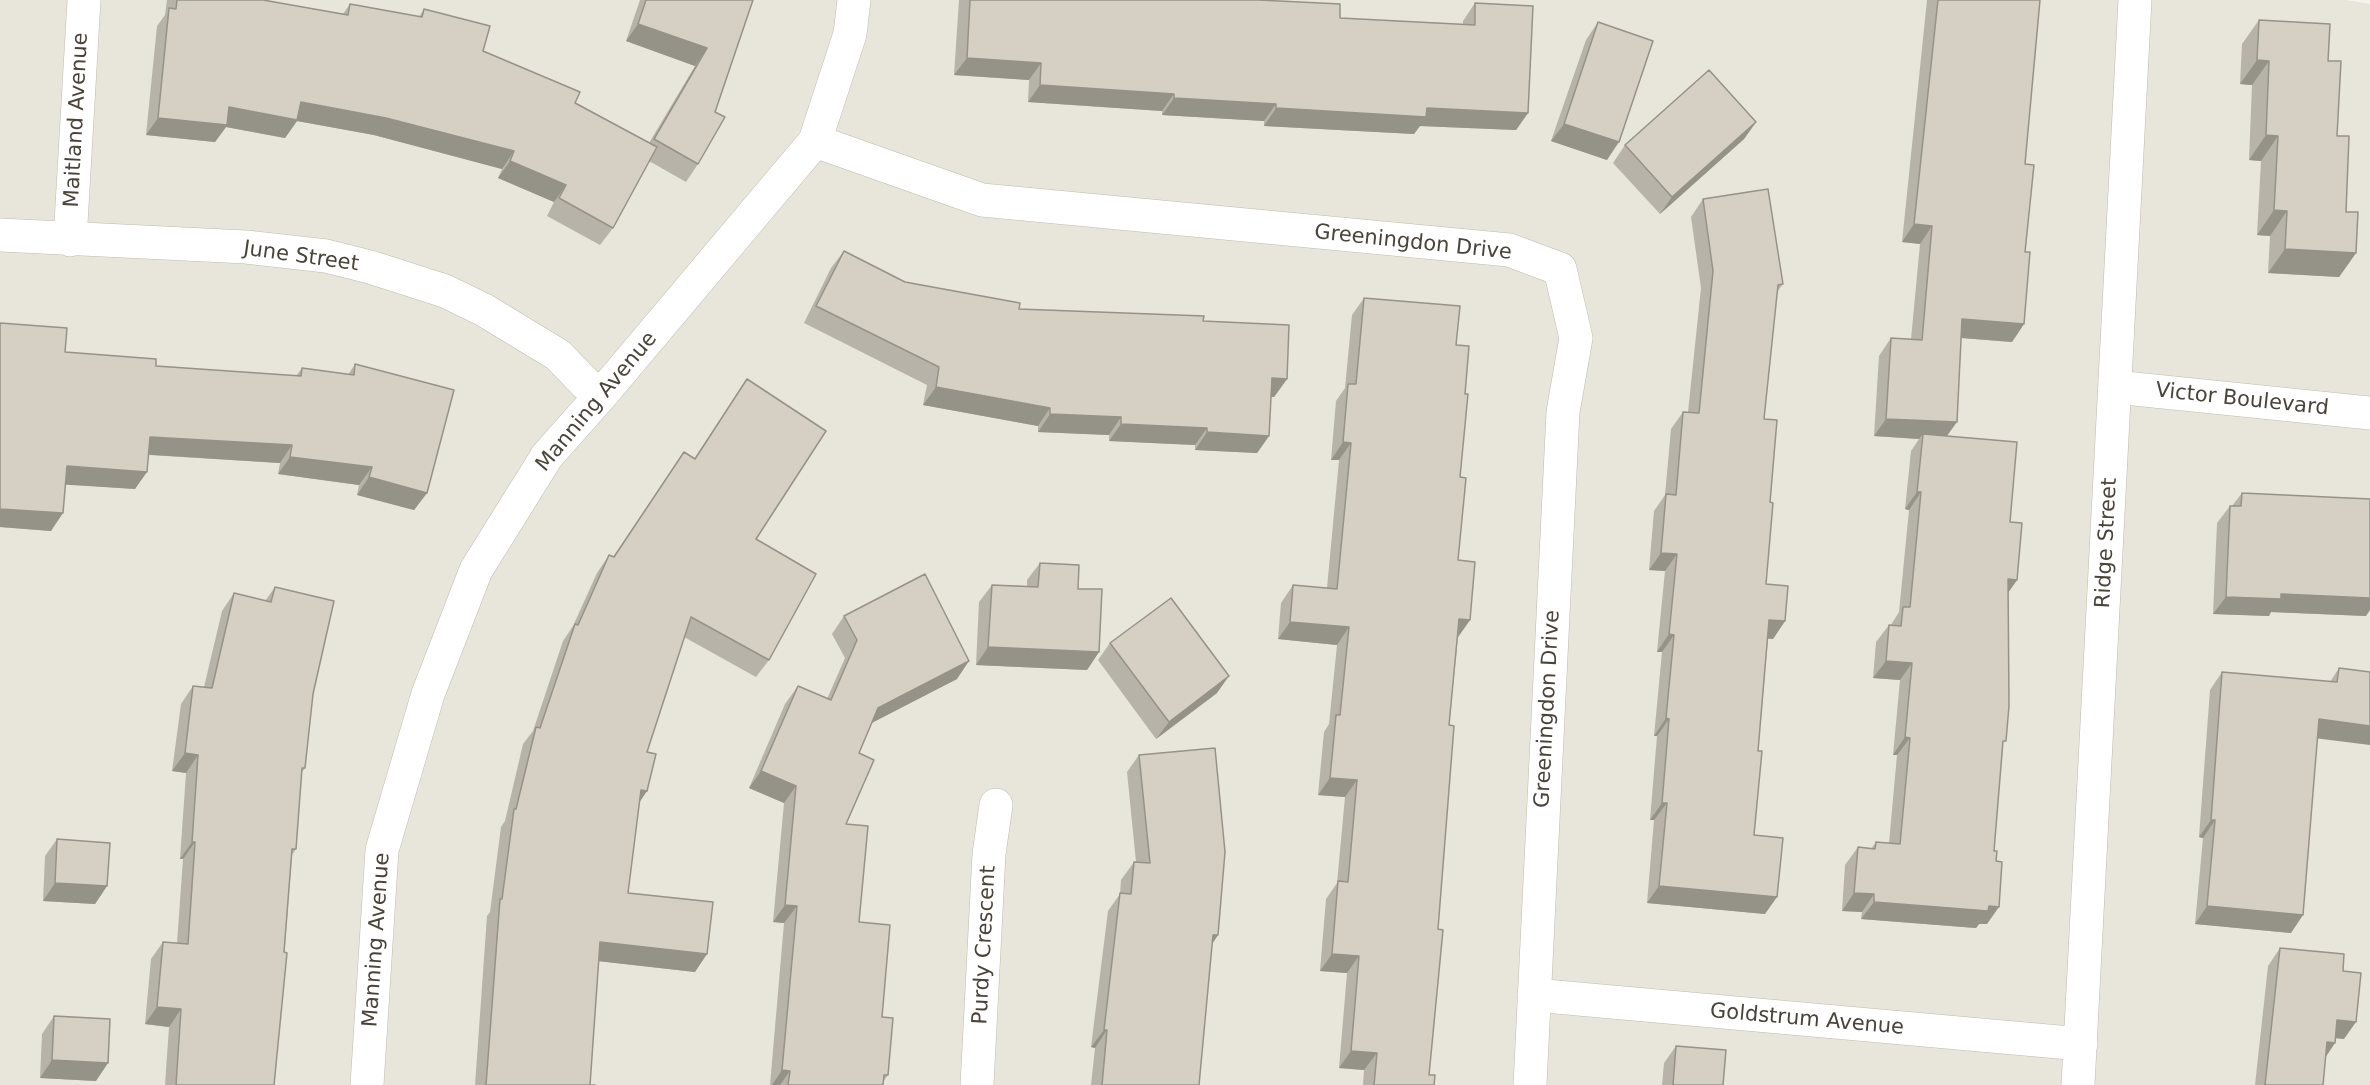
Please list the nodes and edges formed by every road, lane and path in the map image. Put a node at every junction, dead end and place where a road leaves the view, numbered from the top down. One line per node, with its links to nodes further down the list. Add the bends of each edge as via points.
1 (84, 0): 6 (street, Maitland Avenue)
2 (854, 0): 4 (street, Manning Avenue, via 850,34)
3 (2135, 0): 7 (street, Ridge Street)
4 (815, 141): 8 (street, Manning Avenue); 11 (street, Greeningdon Drive, via 982,200 1509,250 1560,269 1576,338 1563,412)
5 (0, 235): 6 (street, June Street)
6 (70, 240): 8 (street, June Street, via 246,247 326,256 370,267 445,291 484,310 558,355 586,384)
7 (2115, 387): 9 (street, Victor Boulevard); 12 (street, Ridge Street)
8 (602, 394): 13 (street, Manning Avenue, via 547,456 476,570 428,694 381,850)
9 (2370, 413)
10 (996, 805): 14 (street, Purdy Crescent, via 989,854)
11 (1534, 995): 12 (street, Goldstrum Avenue); 15 (street, Greeningdon Drive)
12 (2081, 1044): 16 (street, Ridge Street)
13 (367, 1085)
14 (977, 1085)
15 (1530, 1085)
16 (2078, 1085)

